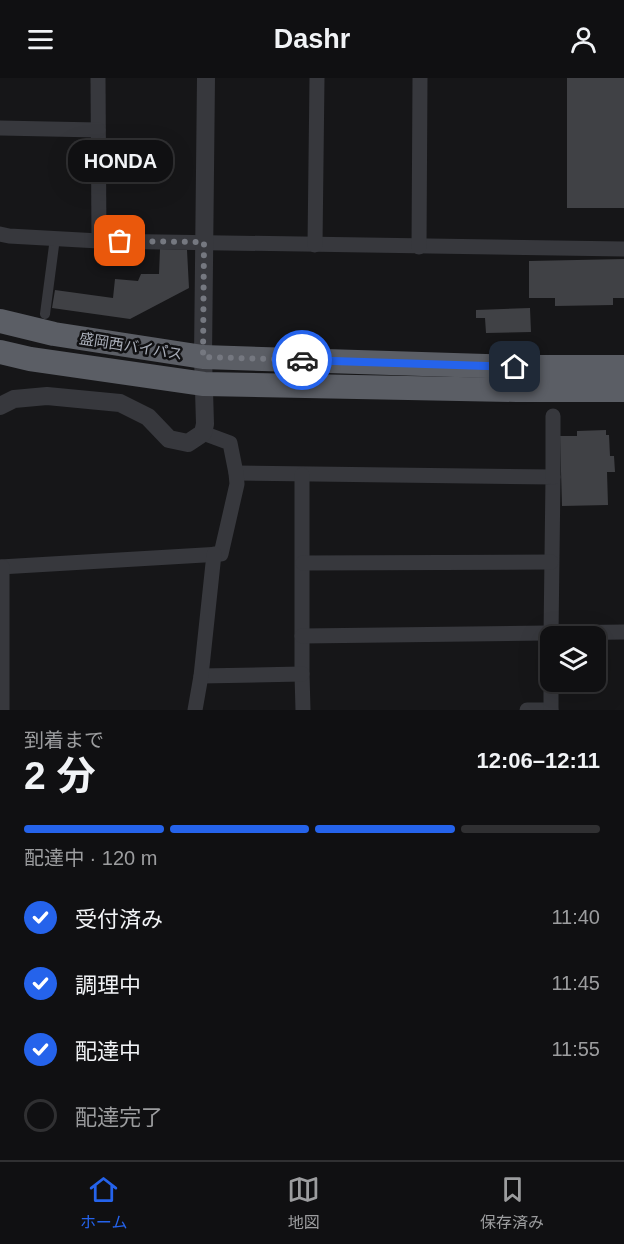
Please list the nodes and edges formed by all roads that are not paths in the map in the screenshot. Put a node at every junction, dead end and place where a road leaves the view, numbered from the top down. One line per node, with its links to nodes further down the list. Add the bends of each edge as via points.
1 (98, 78): 6 (street)
2 (206, 78): 10 (street)
3 (317, 78): 11 (street)
4 (420, 78): 12 (street)
5 (0, 128): 6 (street)
6 (98, 130): 9 (street)
7 (0, 234): 8 (street)
8 (55, 238): 9 (street); 14 (street)
9 (99, 241): 10 (street)
10 (204, 242): 11 (street); 17 (street)
11 (315, 245): 12 (street)
12 (419, 247): 13 (street)
13 (624, 249)
14 (45, 314)
15 (0, 321): 17 (highway, 盛岡西バイパス, via 54,334)
16 (0, 351): 19 (highway, 盛岡西バイパス, via 30,359)
17 (203, 357): 18 (highway, 盛岡西バイパス); 19 (street)
18 (624, 367)
19 (204, 384): 20 (highway, 盛岡西バイパス); 23 (street)
20 (624, 390)
21 (0, 406): 23 (street, via 14,399 47,396 120,403 148,417 169,439 188,443)
22 (553, 416): 26 (street)
23 (203, 433): 24 (street, via 230,443)
24 (236, 473): 25 (street); 27 (street, via 221,554)
25 (302, 475): 26 (street); 29 (street)
26 (553, 477): 28 (street)
27 (214, 554): 30 (street); 37 (street)
28 (551, 562): 29 (street); 31 (street)
29 (303, 563): 35 (street)
30 (1, 567): 39 (street)
31 (551, 626)
32 (606, 632): 33 (street)
33 (624, 632)
34 (540, 634): 35 (street)
35 (302, 636): 36 (street)
36 (302, 674): 37 (street); 41 (street)
37 (201, 676): 40 (street)
38 (551, 692): 43 (street)
39 (2, 710)
40 (195, 710)
41 (303, 710)
42 (527, 710): 43 (street)
43 (551, 710)

